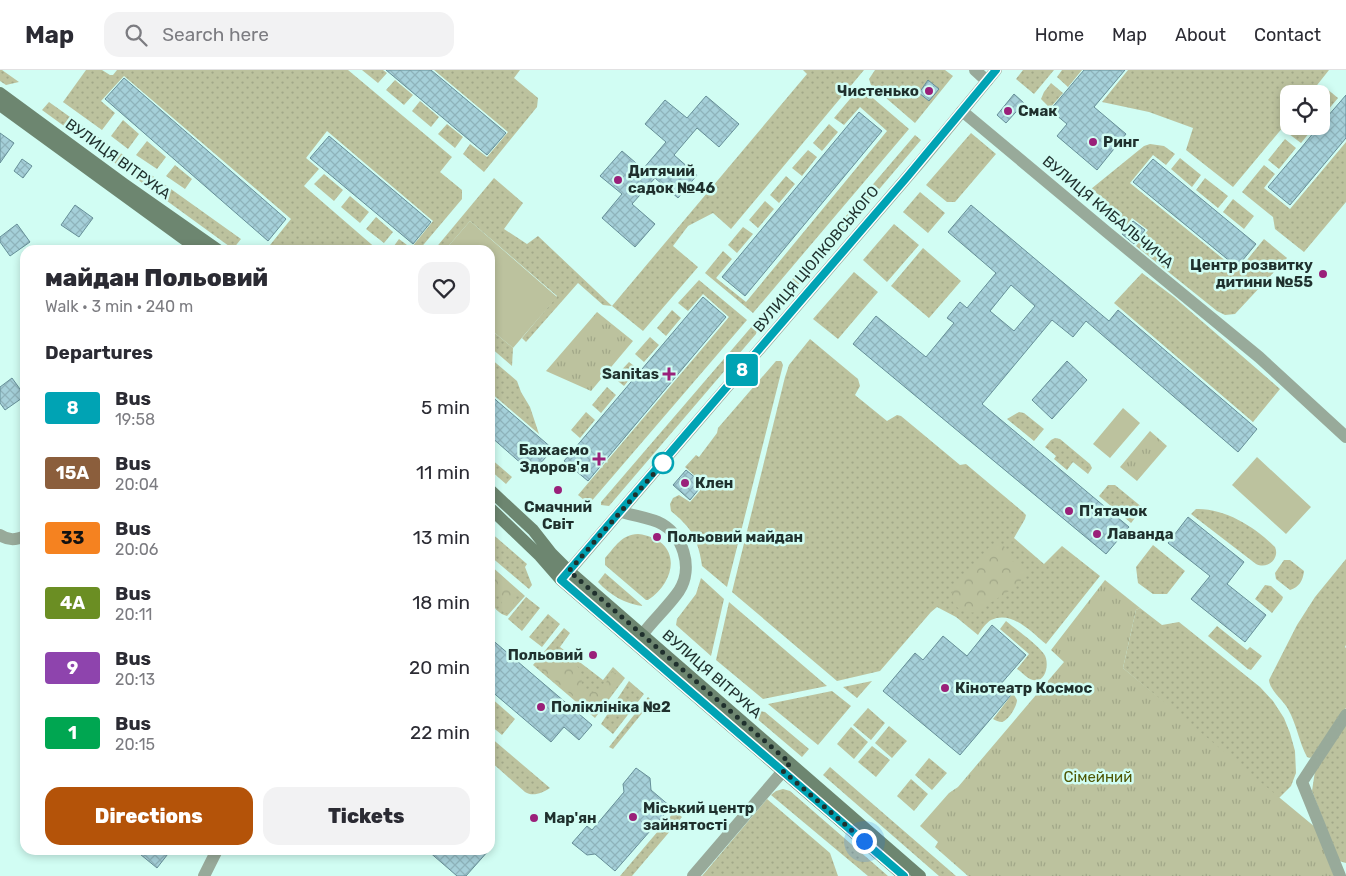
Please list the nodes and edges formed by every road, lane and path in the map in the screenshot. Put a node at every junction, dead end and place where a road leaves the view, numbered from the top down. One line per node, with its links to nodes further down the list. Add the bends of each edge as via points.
1 (975, 70): 3 (street)
2 (996, 70): 3 (street, ВУЛИЦЯ ЦІОЛКОВСЬКОГО)
3 (987, 80): 6 (street, ВУЛИЦЯ ЦІОЛКОВСЬКОГО)
4 (0, 93): 8 (main road, ВУЛИЦЯ ВІТРУКА)
5 (0, 105): 7 (main road, ВУЛИЦЯ ВІТРУКА)
6 (962, 111): 9 (street, ВУЛИЦЯ КИБАЛЬЧИЧА, via 1259,357); 11 (street, ВУЛИЦЯ ЦІОЛКОВСЬКОГО)
7 (192, 245)
8 (211, 245)
9 (1346, 437)
10 (495, 495): 15 (main road, ВУЛИЦЯ ВІТРУКА, via 533,530)
11 (620, 512): 15 (street, ВУЛИЦЯ ЦІОЛКОВСЬКОГО); 16 (street, via 666,527 679,541 686,558 685,579 679,590)
12 (495, 513): 15 (main road, ВУЛИЦЯ ВІТРУКА)
13 (0, 535): 14 (street, via 15,540)
14 (20, 538)
15 (565, 576): 16 (main road, ВУЛИЦЯ ВІТРУКА); 18 (main road, ВУЛИЦЯ ВІТРУКА)
16 (642, 635): 18 (main road, ВУЛИЦЯ ВІТРУКА)
17 (1346, 715): 24 (street, via 1302,782)
18 (786, 767): 21 (street); 22 (main road, ВУЛИЦЯ ВІТРУКА); 23 (main road, ВУЛИЦЯ ВІТРУКА)
19 (214, 855): 20 (street)
20 (204, 876)
21 (693, 876)
22 (904, 876)
23 (920, 876)
24 (1340, 876)

